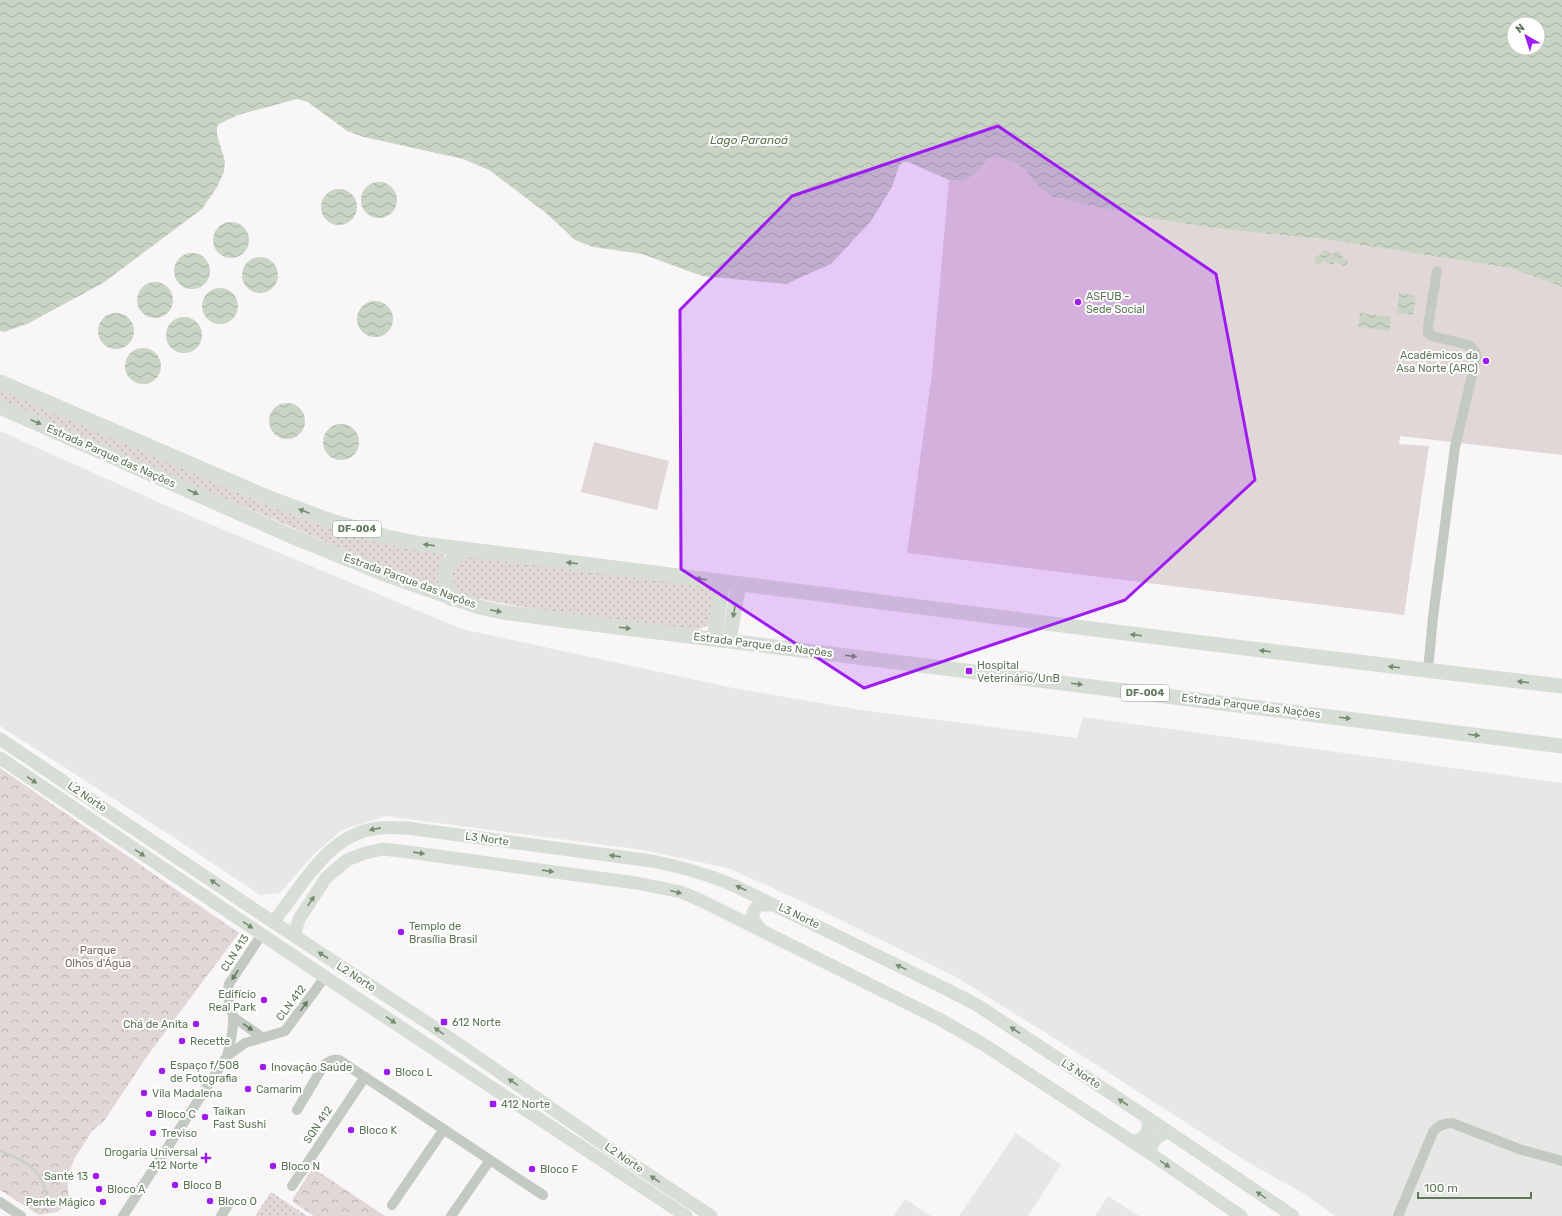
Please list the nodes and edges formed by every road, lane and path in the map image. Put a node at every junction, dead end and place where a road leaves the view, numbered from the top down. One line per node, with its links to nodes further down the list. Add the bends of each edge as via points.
1 (1437, 271): 10 (street, via 1428,333 1471,347 1476,353 1476,359 1455,447)
2 (0, 382): 4 (highway, DF-004, one-way to 2, via 386,537 331,521 267,497)
3 (0, 407): 7 (highway, Estrada Parque das Nações / DF-004, one-way to 7, via 291,536)
4 (461, 549): 5 (highway, DF-004, one-way to 4); 7 (highway, via 449,562 446,574 446,586)
5 (723, 582): 6 (highway, DF-004); 8 (highway)
6 (739, 584): 9 (highway, one-way to 9); 10 (highway, DF-004, one-way to 6)
7 (452, 599): 8 (highway, Estrada Parque das Nações / DF-004, one-way to 8, via 502,612)
8 (714, 639): 9 (highway, Estrada Parque das Nações / DF-004)
9 (729, 641): 13 (highway, Estrada Parque das Nações / DF-004, one-way to 13)
10 (1428, 671): 11 (highway, DF-004, one-way to 10)
11 (1562, 686)
12 (0, 739): 16 (main road, L2 Norte, one-way to 12)
13 (1562, 746)
14 (0, 758): 18 (main road, L2 Norte, one-way to 18)
15 (776, 905): 16 (main road, L3 Norte, one-way to 16, via 712,876 674,866 415,829 378,828 356,834 324,856); 17 (main road, via 760,905 754,910 752,916); 28 (main road, L3 Norte, one-way to 15, via 964,998)
16 (273, 922): 19 (main road, L2 Norte)
17 (760, 928): 19 (main road, one-way to 17, via 299,919 326,878 347,860 365,852 383,849 658,887 681,892); 31 (main road, via 983,1044)
18 (262, 934): 20 (main road, L2 Norte); 23 (street, CLN 413, one-way to 23, via 229,984 227,994)
19 (294, 936): 21 (main road, L2 Norte, one-way to 19)
20 (325, 977): 22 (main road, L2 Norte); 24 (street, CLN 412, one-way to 20, via 285,1031)
21 (379, 992): 22 (main road, via 378,998); 36 (main road, L2 Norte, one-way to 21)
22 (370, 1006): 40 (main road, L2 Norte, one-way to 40)
23 (233, 1017): 24 (street, one-way to 24); 25 (street, CLN 413)
24 (262, 1037): 25 (street, CLN 412, via 245,1043)
25 (227, 1056): 43 (street)
26 (365, 1077): 27 (street, via 334,1059 324,1066); 29 (street); 35 (street, SQN 412)
27 (297, 1110)
28 (1148, 1118): 30 (main road, L3 Norte); 31 (main road, via 1147,1132 1141,1139)
29 (444, 1129): 33 (street); 41 (street)
30 (1167, 1132): 32 (main road, via 1154,1140); 49 (main road, L3 Norte, one-way to 30)
31 (1133, 1142): 32 (main road)
32 (1151, 1154): 48 (main road, one-way to 48)
33 (490, 1160): 37 (street); 45 (street)
34 (1562, 1160): 50 (street, via 1518,1149 1452,1123 1445,1123 1433,1132)
35 (292, 1186)
36 (678, 1194): 40 (main road, via 677,1198); 47 (main road, L2 Norte)
37 (543, 1195)
38 (0, 1202): 42 (street)
39 (230, 1202): 44 (street)
40 (666, 1203): 46 (main road, L2 Norte)
41 (392, 1204)
42 (21, 1216)
43 (123, 1216)
44 (221, 1216)
45 (451, 1216)
46 (686, 1216)
47 (711, 1216)
48 (1241, 1216)
49 (1293, 1216)
50 (1398, 1216)

